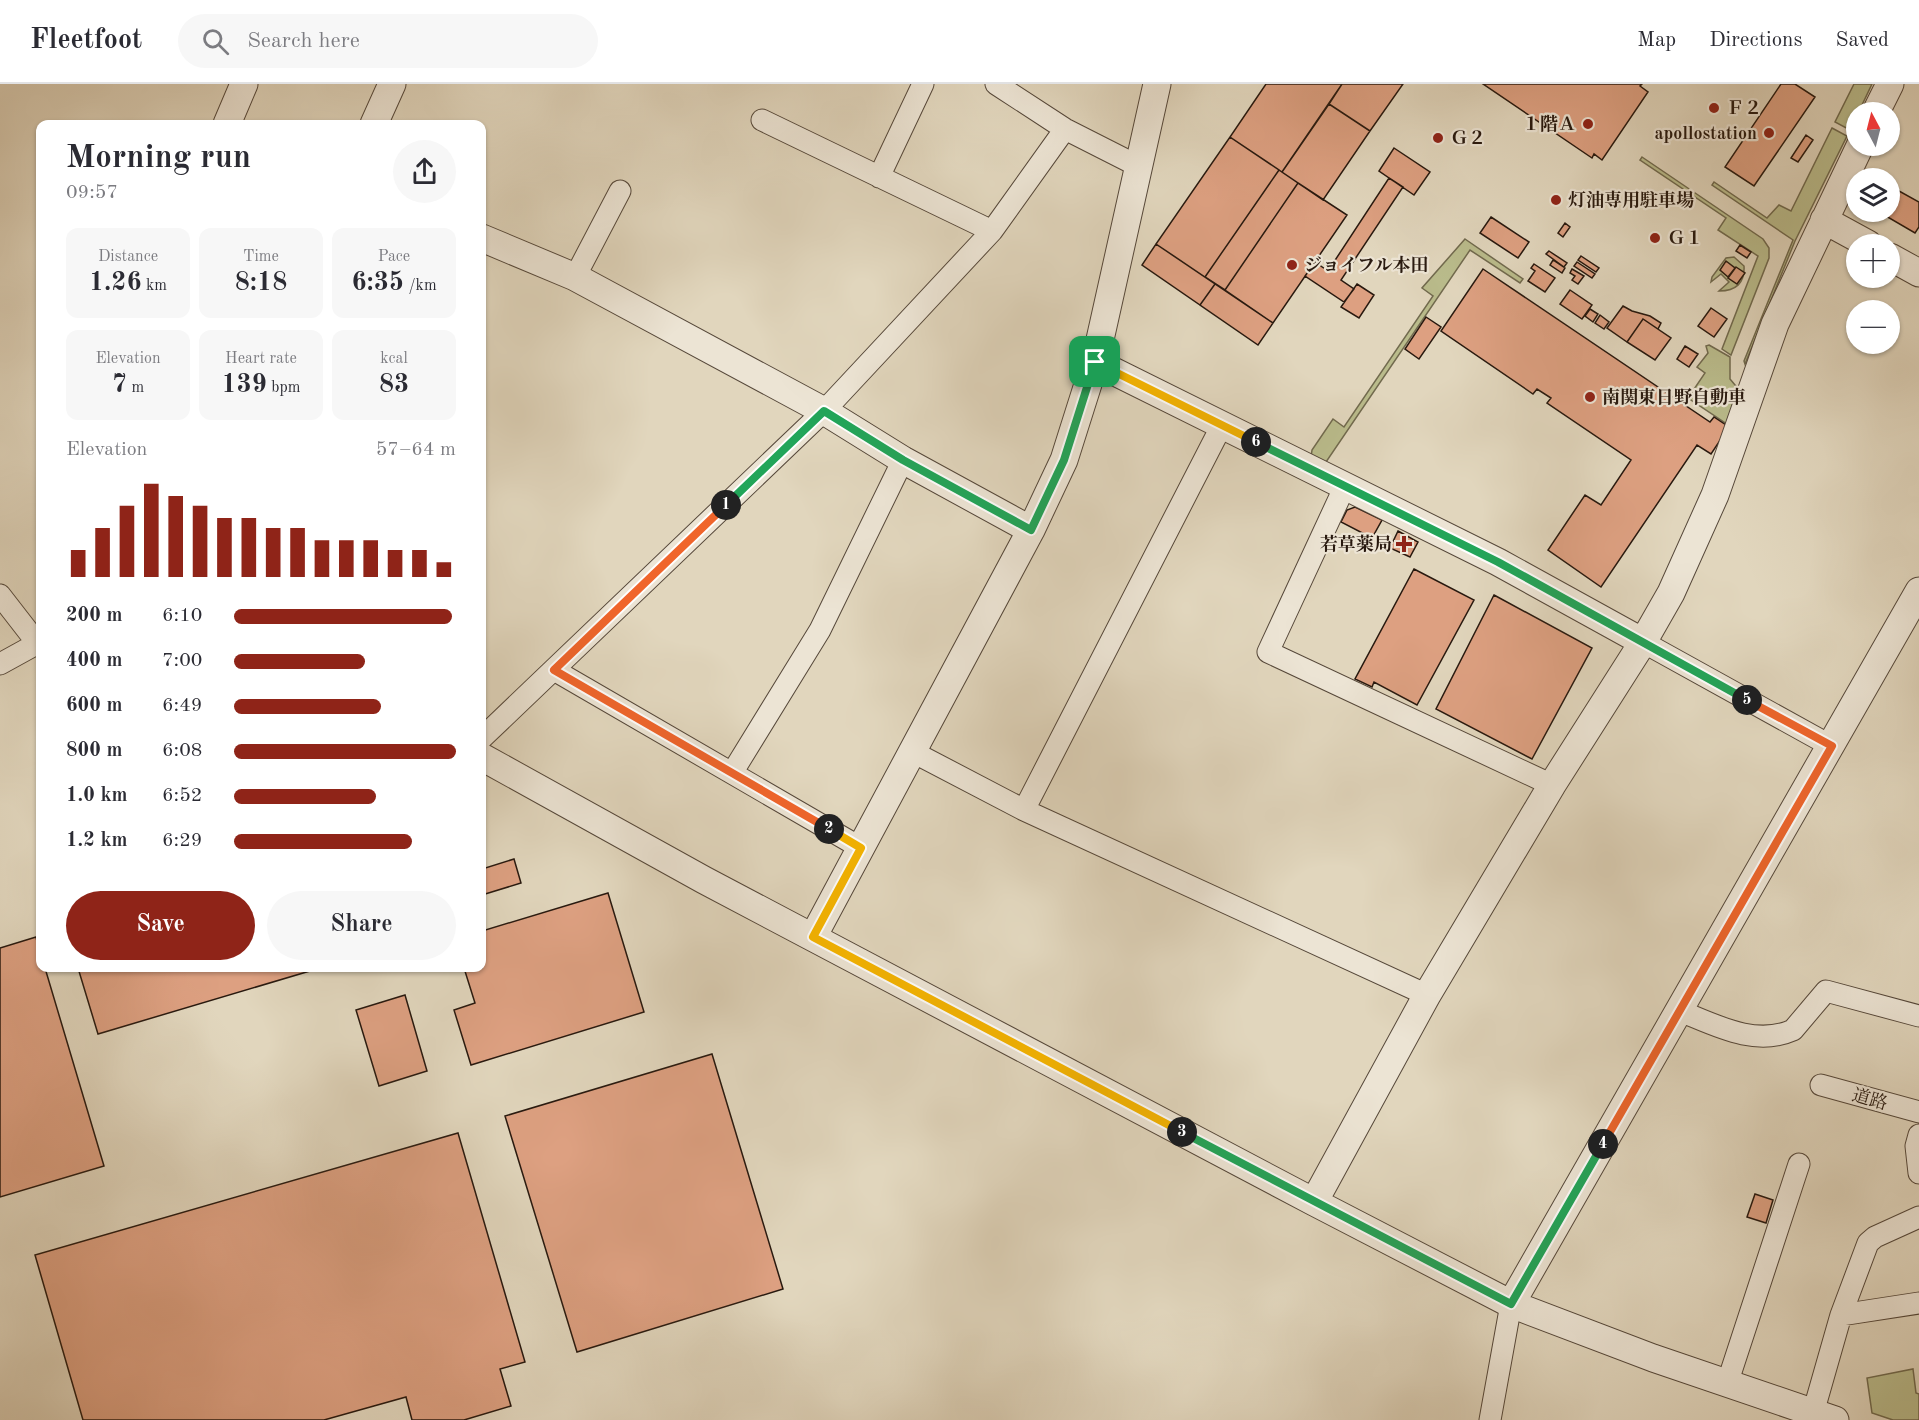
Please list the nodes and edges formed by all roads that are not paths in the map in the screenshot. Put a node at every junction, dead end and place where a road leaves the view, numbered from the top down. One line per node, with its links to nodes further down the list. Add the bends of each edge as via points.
1 (244, 84): 8 (street)
2 (392, 84): 9 (street)
3 (923, 84): 14 (street)
4 (996, 84): 11 (street)
5 (1157, 84): 13 (street)
6 (1890, 84): 7 (street)
7 (1881, 102)
8 (229, 120)
9 (376, 120)
10 (762, 120): 14 (street)
11 (1065, 129): 13 (street); 17 (street)
12 (1855, 156): 16 (street)
13 (1138, 166): 23 (street)
14 (879, 177): 17 (street)
15 (620, 191): 22 (street)
16 (1824, 220): 18 (street); 32 (street, via 1775,324 1695,544)
17 (992, 231): 24 (street)
18 (1850, 234)
19 (486, 240): 22 (street)
20 (1900, 263): 21 (street)
21 (1919, 273)
22 (575, 277): 24 (street)
23 (1095, 362): 25 (street); 28 (street, via 1064,460)
24 (824, 411): 26 (street); 35 (street)
25 (1222, 425): 27 (street); 42 (street)
26 (903, 460): 28 (street); 40 (street, via 820,630)
27 (1345, 486): 32 (street, via 1498,562); 41 (street, via 1268,652)
28 (1031, 530): 38 (street)
29 (1919, 591): 37 (street)
30 (0, 595): 31 (street)
31 (36, 638)
32 (1643, 642): 37 (street); 41 (street)
33 (36, 645): 34 (street)
34 (0, 664)
35 (554, 670): 36 (street); 40 (street)
36 (486, 734)
37 (1832, 746): 46 (street)
38 (913, 752): 42 (street); 43 (street)
39 (486, 759): 44 (street)
40 (732, 773): 43 (street)
41 (1552, 785): 45 (street)
42 (1024, 810): 45 (street)
43 (861, 848): 44 (street)
44 (813, 937): 53 (street)
45 (1427, 995): 53 (street)
46 (1680, 1011): 47 (street, via 1742,1035 1786,1033 1794,1030 1826,991); 56 (street)
47 (1919, 1016)
48 (1821, 1085): 49 (street, 道路)
49 (1919, 1112)
50 (1919, 1135): 52 (street)
51 (1799, 1164): 58 (street)
52 (1919, 1173)
53 (1314, 1202): 56 (street)
54 (1919, 1217): 57 (street, via 1868,1243)
55 (1919, 1303): 57 (street)
56 (1511, 1304): 58 (street); 60 (street)
57 (1841, 1315): 59 (street)
58 (1727, 1383): 59 (street)
59 (1824, 1416)
60 (1490, 1420)

